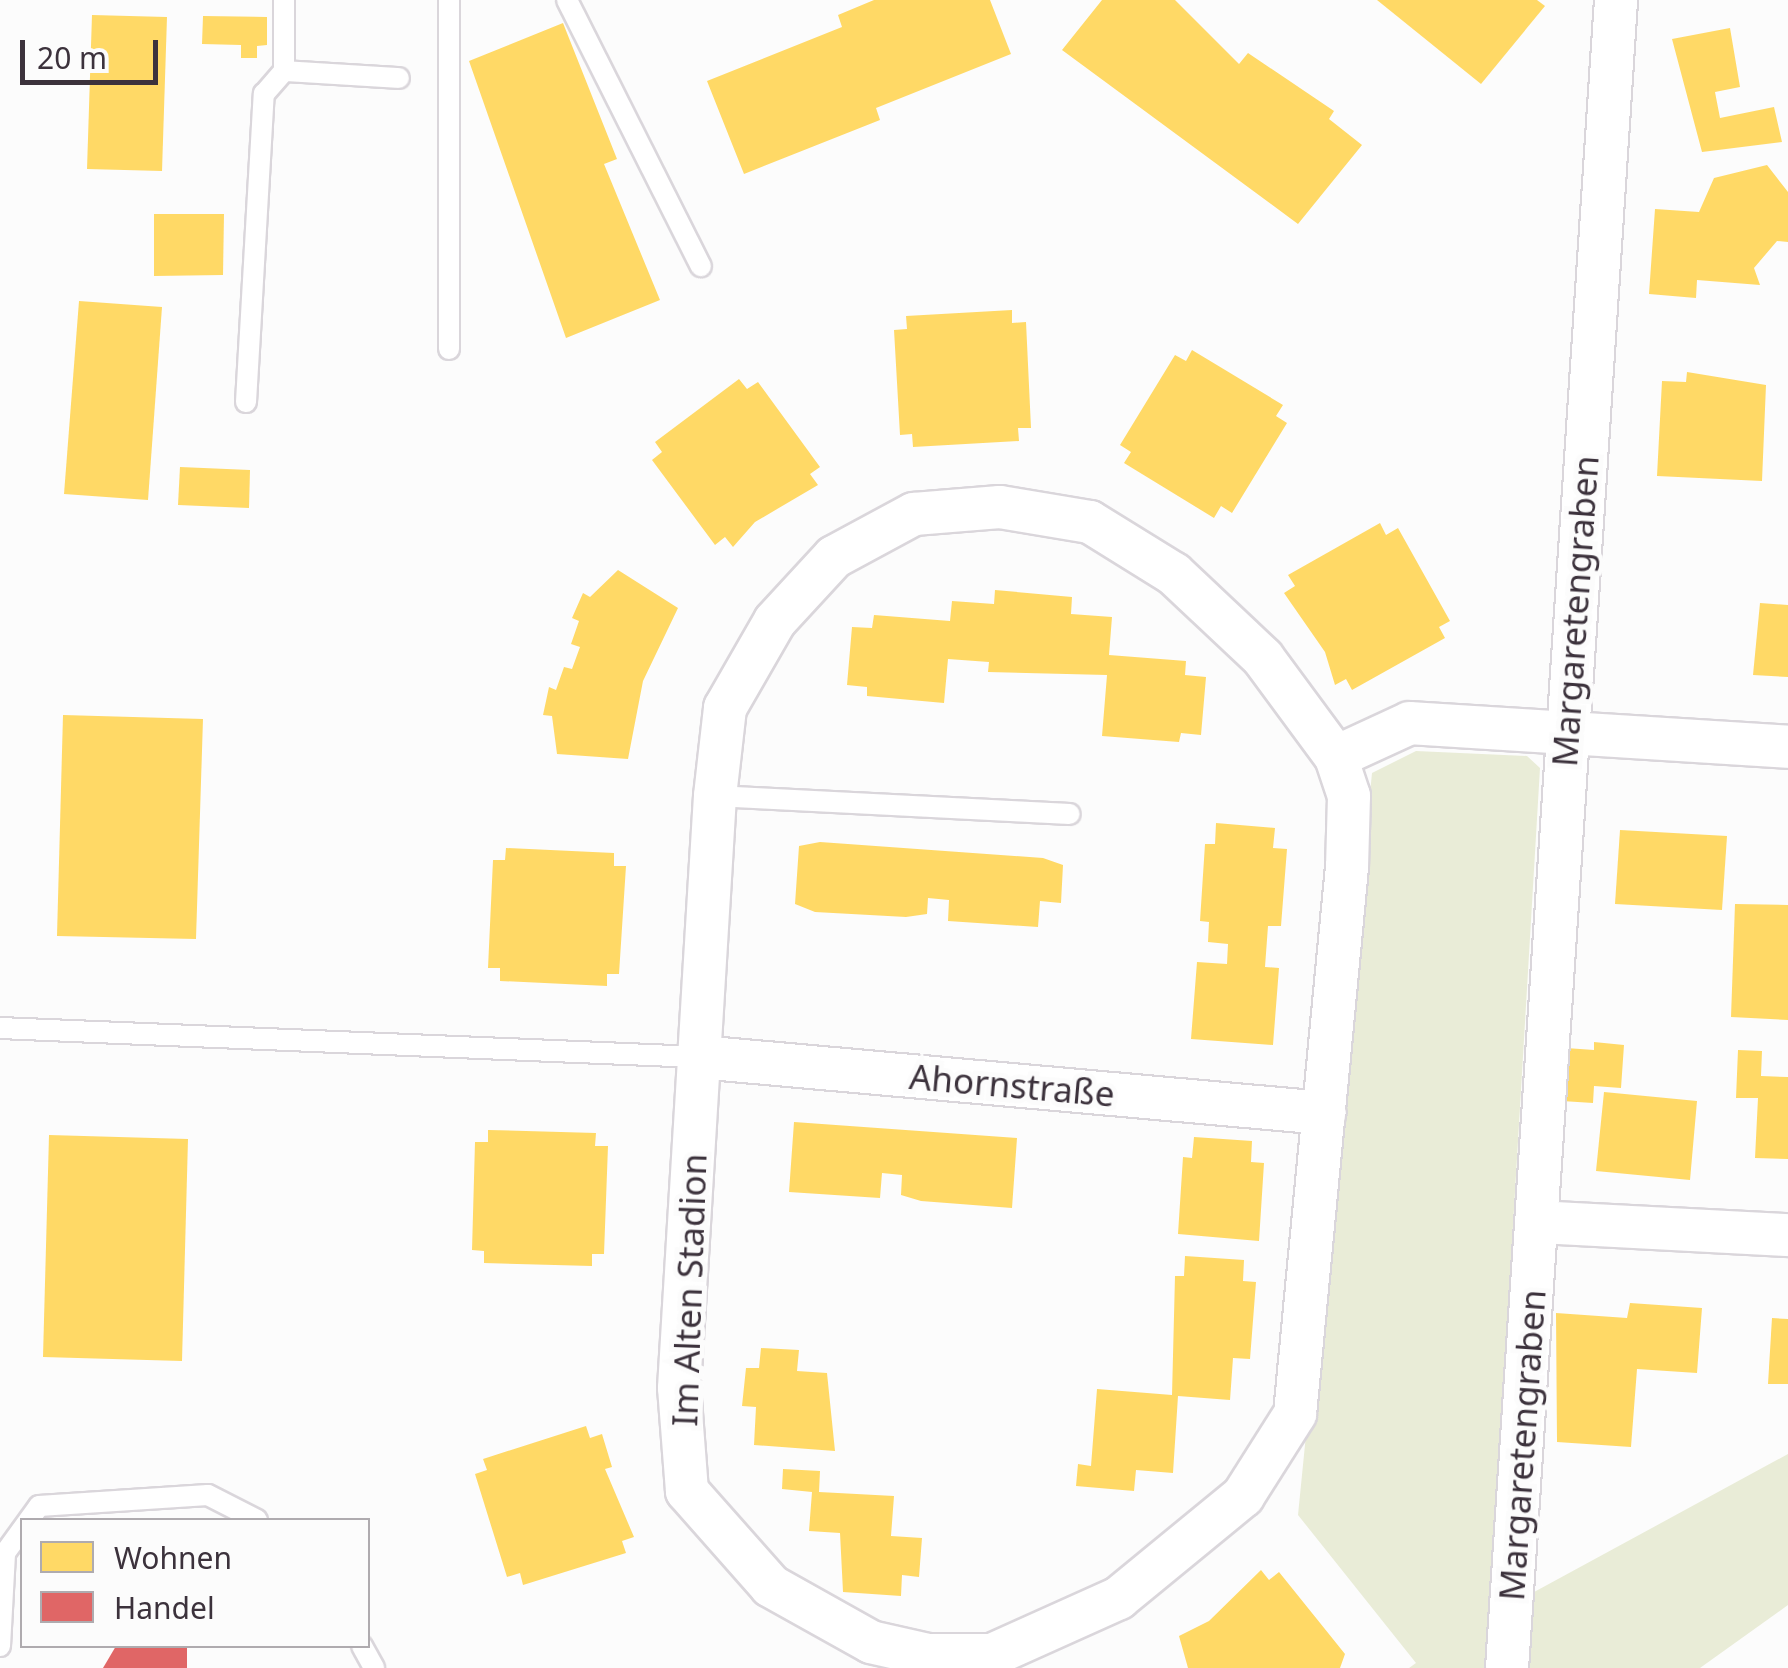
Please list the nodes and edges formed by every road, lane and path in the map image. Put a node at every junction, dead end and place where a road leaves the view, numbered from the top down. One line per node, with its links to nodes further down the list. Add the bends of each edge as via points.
1 (284, 0): 5 (lane)
2 (449, 0): 8 (lane)
3 (568, 0): 7 (lane)
4 (1616, 0): 10 (street, Margaretengraben)
5 (284, 71): 6 (lane); 9 (lane, via 264,94)
6 (399, 78)
7 (701, 266)
8 (449, 349)
9 (246, 402)
10 (1566, 730): 11 (street); 12 (street, via 1410,723); 18 (street, Margaretengraben)
11 (1788, 747)
12 (1336, 757): 13 (street, Im Alten Stadion, via 1264,658 1174,574 1090,522 1000,508 914,514 834,556 774,621 725,708); 17 (street, Im Alten Stadion, via 1349,796 1347,868)
13 (715, 796): 14 (lane); 16 (street, Im Alten Stadion)
14 (1070, 814)
15 (0, 1028): 16 (lane)
16 (699, 1057): 17 (street, Ahornstraße); 17 (street, Im Alten Stadion, via 680,1388 687,1491 771,1586 871,1642 928,1654 992,1655 1032,1642 1119,1598 1243,1496 1296,1414)
17 (1324, 1113)
18 (1537, 1222): 19 (street); 24 (street, Margaretengraben)
19 (1788, 1234)
20 (30, 1518): 21 (lane, via 39,1506 208,1495)
21 (252, 1518)
22 (20, 1531): 23 (lane, via 4,1552)
23 (0, 1646)
24 (1507, 1668)

